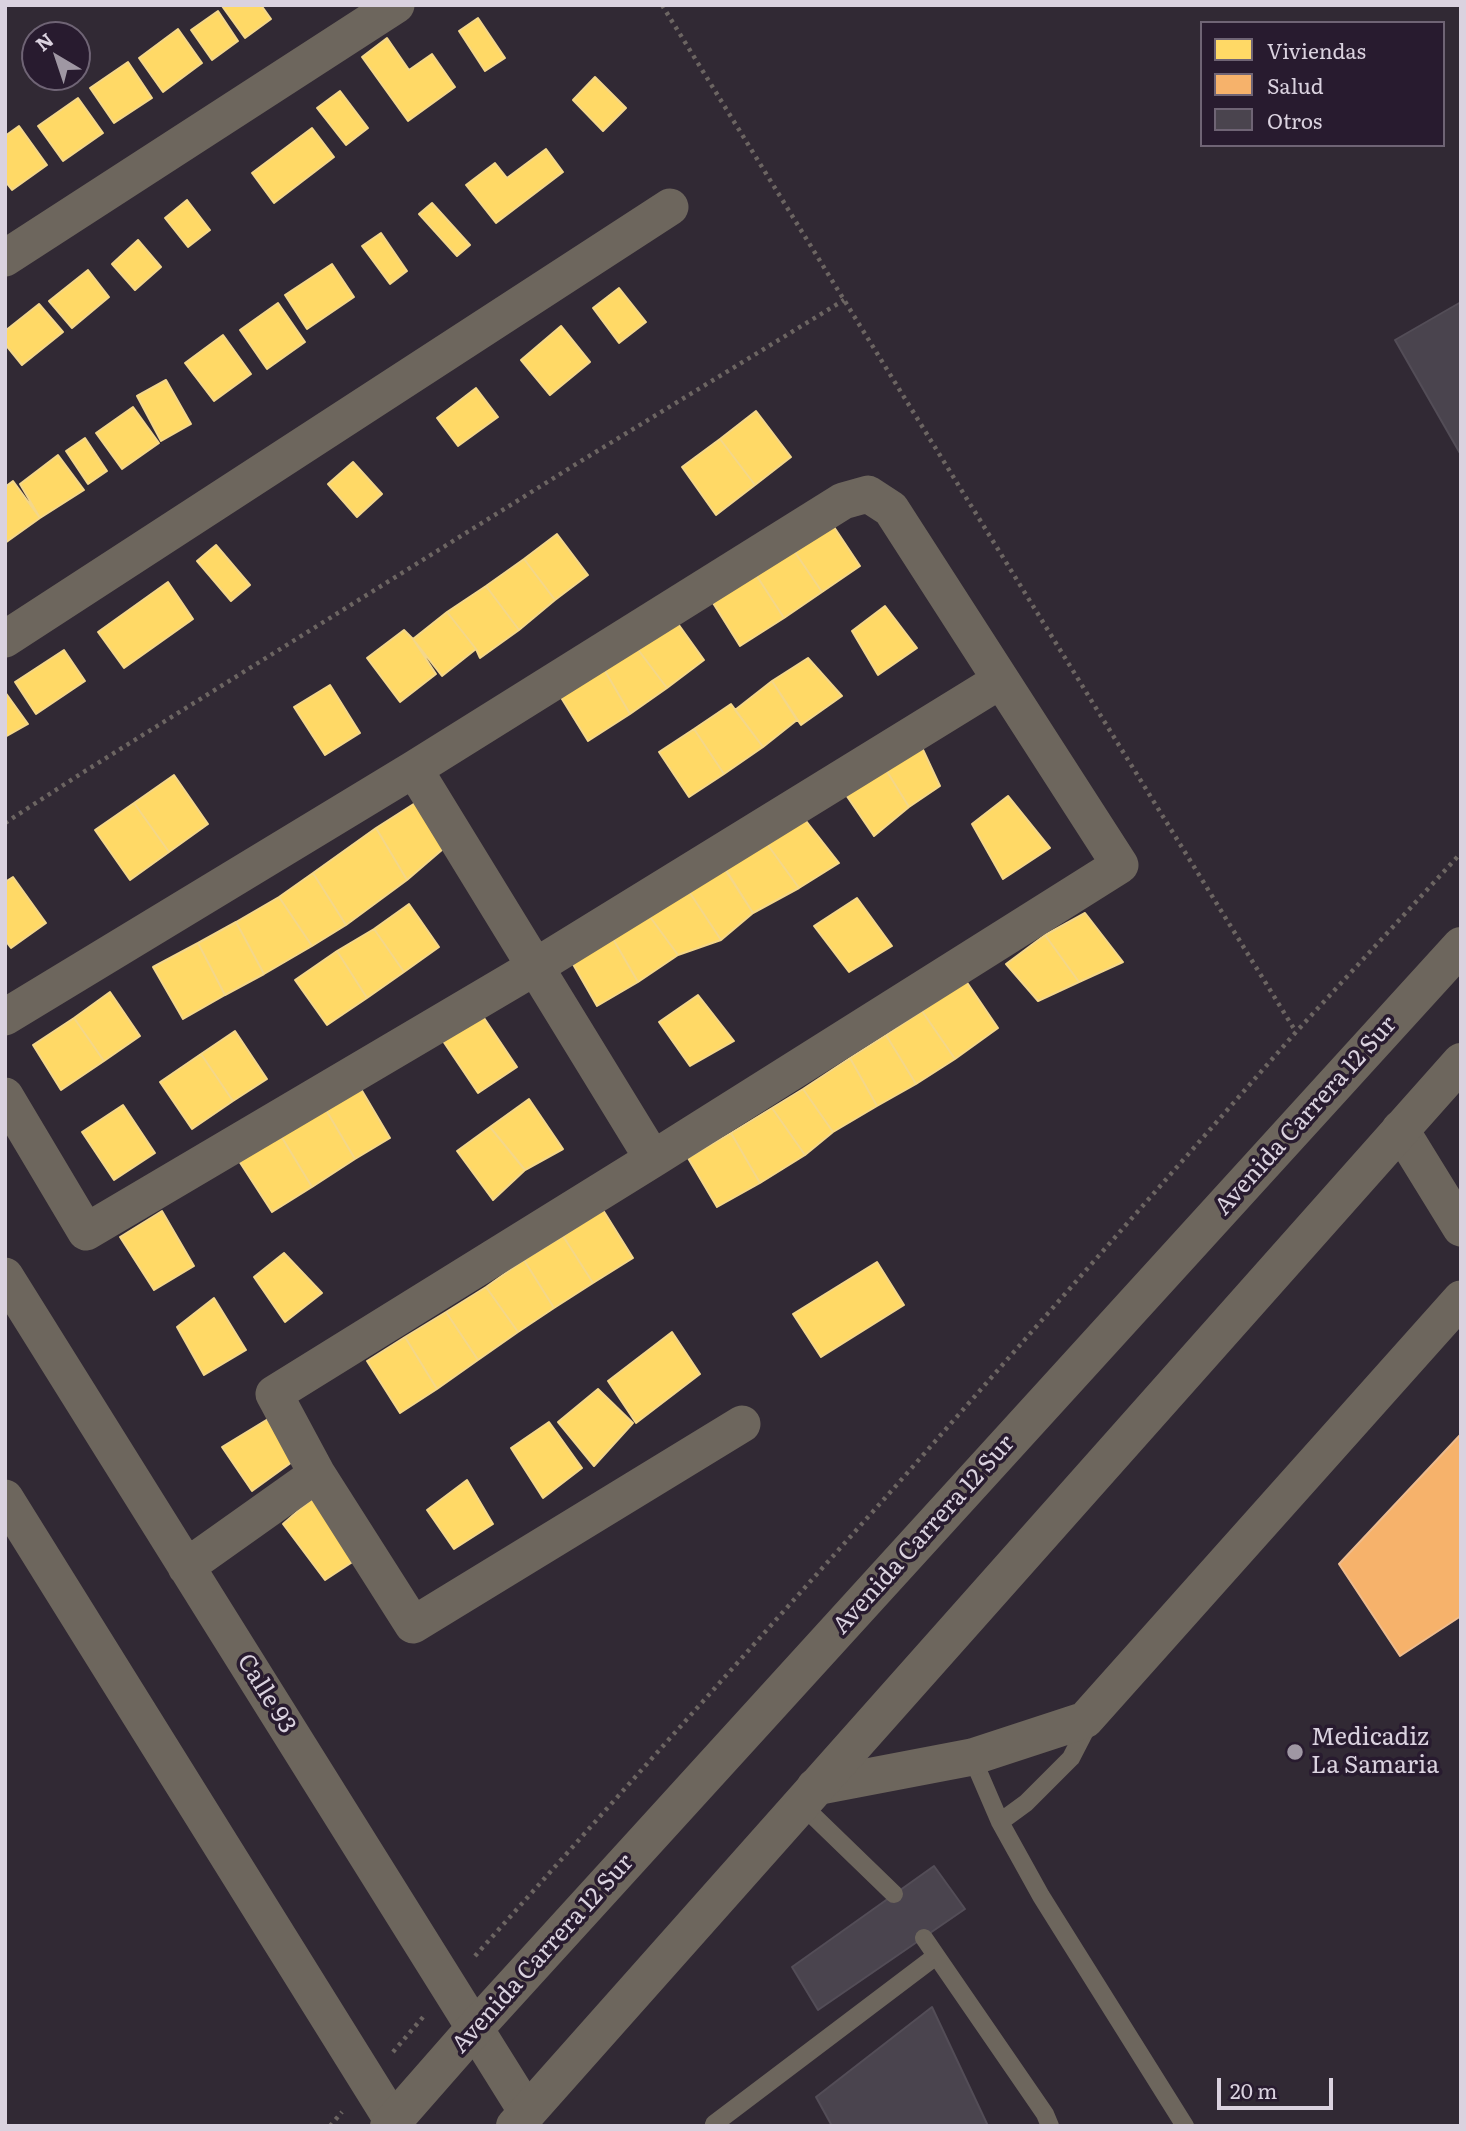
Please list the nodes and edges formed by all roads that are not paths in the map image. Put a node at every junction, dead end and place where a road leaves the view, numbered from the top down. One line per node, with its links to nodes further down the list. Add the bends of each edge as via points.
1 (396, 5): 3 (street)
2 (670, 207): 4 (street)
3 (5, 258)
4 (5, 639)
5 (1001, 680): 6 (street, via 891,509 868,494 843,501); 8 (street); 13 (street, via 1120,865)
6 (414, 769): 8 (street); 9 (street)
7 (1461, 946): 28 (street, Avenida Carrera 12 Sur)
8 (535, 967): 11 (street, via 86,1232); 13 (street)
9 (5, 1017)
10 (1461, 1062): 12 (street)
11 (5, 1096)
12 (1400, 1129): 14 (street); 23 (street)
13 (653, 1159): 18 (street, via 274,1394)
14 (1461, 1228)
15 (5, 1276): 20 (street, Calle 93)
16 (1461, 1298): 21 (street)
17 (742, 1424): 18 (street, via 413,1625)
18 (317, 1474): 20 (street)
19 (5, 1498): 30 (street)
20 (186, 1567): 28 (street, Calle 93)
21 (1085, 1720): 22 (street); 24 (lane, via 1087,1727 1071,1758)
22 (972, 1757): 23 (street); 24 (lane)
23 (808, 1795): 25 (lane); 29 (street)
24 (1000, 1822): 33 (lane)
25 (894, 1894)
26 (924, 1938): 27 (lane)
27 (936, 1956): 31 (lane); 32 (lane)
28 (475, 2028): 29 (street, Calle 93); 30 (street, Avenida Carrera 12 Sur)
29 (521, 2119)
30 (393, 2124)
31 (714, 2124)
32 (1049, 2126)
33 (1185, 2126)

